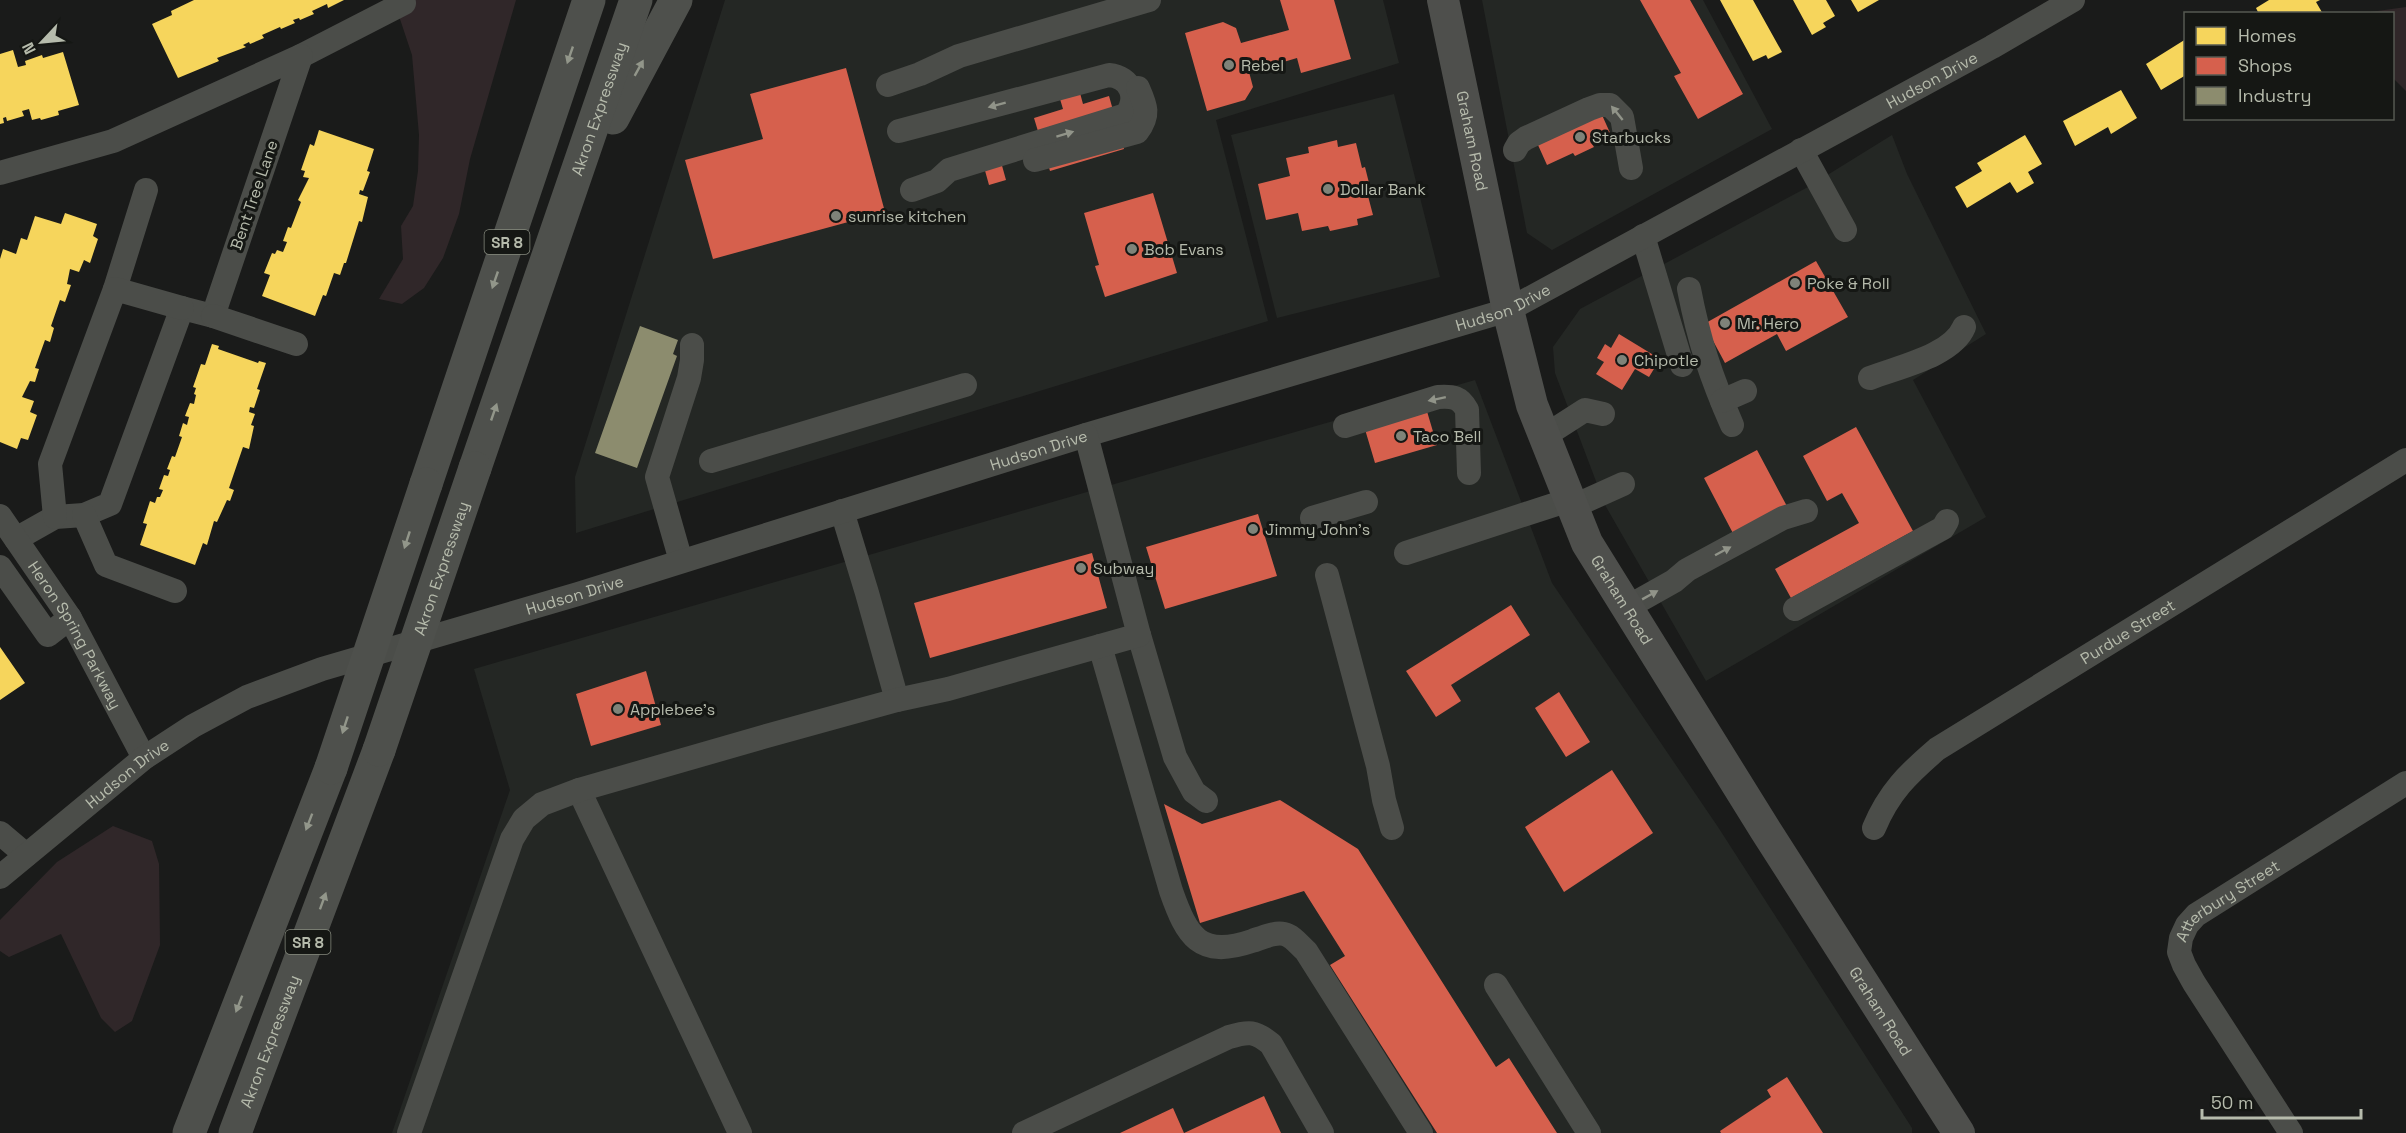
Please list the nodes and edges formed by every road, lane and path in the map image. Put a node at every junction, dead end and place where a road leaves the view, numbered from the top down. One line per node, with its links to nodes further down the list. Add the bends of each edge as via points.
1 (402, 0): 8 (street, via 404,3)
2 (589, 0): 72 (highway, SR 8, one-way to 72, bridge, via 331,768)
3 (636, 0): 17 (highway, Akron Expressway / SR 8)
4 (676, 0): 17 (highway, one-way to 4)
5 (1149, 0): 9 (street, via 959,56)
6 (1443, 0): 23 (main road, Graham Road)
7 (2073, 0): 12 (street, Hudson Drive)
8 (301, 56): 14 (street, via 113,141); 24 (street, Bent Tree Lane)
9 (888, 85)
10 (899, 131): 16 (street, one-way to 10, via 937,182 949,170 1126,115 1134,99 1128,83 1109,75)
11 (1515, 150): 13 (street, one-way to 11, via 1622,117 1610,105 1589,109 1534,134)
12 (1801, 150): 18 (street); 19 (street, Hudson Drive)
13 (1631, 168)
14 (0, 173)
15 (146, 190): 20 (street)
16 (912, 190)
17 (563, 213): 73 (highway, Akron Expressway / SR 8, one-way to 17, bridge, via 379,750)
18 (1845, 230)
19 (1643, 236): 23 (street, Hudson Drive); 28 (street)
20 (115, 289): 22 (street); 47 (street, via 50,464)
21 (1689, 289): 32 (street, via 1699,339)
22 (182, 308): 24 (street); 46 (street, via 110,504)
23 (1508, 310): 36 (street, Hudson Drive); 37 (main road, Graham Road)
24 (213, 316): 26 (street)
25 (1964, 327): 29 (street, via 1950,345)
26 (296, 344)
27 (692, 345): 52 (street, via 689,378 657,477)
28 (1682, 365)
29 (1870, 378)
30 (966, 385): 39 (street)
31 (1745, 391): 32 (street)
32 (1722, 401): 34 (street)
33 (1603, 414): 37 (street, via 1585,410)
34 (1732, 425)
35 (1345, 426): 40 (street, one-way to 35, via 1467,410 1453,396)
36 (1086, 435): 44 (street, Hudson Drive); 59 (street)
37 (1543, 436): 43 (main road, Graham Road)
38 (2406, 460): 67 (street, Purdue Street, via 1937,749 1907,774 1882,808)
39 (711, 461)
40 (1469, 473)
41 (1623, 484): 43 (street)
42 (1366, 502): 48 (street)
43 (1570, 504): 51 (street); 56 (main road, Graham Road, via 1587,543)
44 (842, 511): 52 (street, Hudson Drive); 61 (street)
45 (1806, 511): 56 (street, one-way to 45, via 1774,523)
46 (84, 515): 47 (street); 55 (street, via 106,565)
47 (55, 518): 50 (street)
48 (1312, 518)
49 (1947, 521): 57 (street, via 1943,528)
50 (5, 525): 58 (street, Heron Spring Parkway)
51 (1406, 553)
52 (681, 561): 62 (street, Hudson Drive, via 300,675 193,726)
53 (0, 567): 58 (street, via 48,634)
54 (1327, 575): 66 (street)
55 (175, 591)
56 (1626, 608): 80 (main road, Graham Road)
57 (1795, 609)
58 (70, 618): 62 (street, Heron Spring Parkway)
59 (1139, 635): 60 (street); 65 (street, via 1175,757 1194,792)
60 (1100, 646): 61 (street); 78 (street, via 1180,918 1190,933 1211,947 1283,934 1294,939 1306,951)
61 (897, 700): 64 (street)
62 (144, 758): 69 (street, Hudson Drive)
63 (2406, 783): 81 (street, Atterbury Street, via 2196,915 2181,938 2179,951 2194,983)
64 (579, 790): 74 (street, via 542,804 524,819 512,839); 75 (street)
65 (1206, 801)
66 (1392, 828)
67 (1874, 828)
68 (0, 833): 69 (street)
69 (26, 855): 70 (street, Hudson Drive)
70 (0, 877)
71 (1496, 985): 79 (street)
72 (189, 1133)
73 (236, 1133)
74 (409, 1133)
75 (740, 1133)
76 (1023, 1133): 77 (street, via 1247,1032 1272,1044)
77 (1322, 1133)
78 (1421, 1133)
79 (1589, 1133)
80 (1959, 1133)
81 (2291, 1133)

